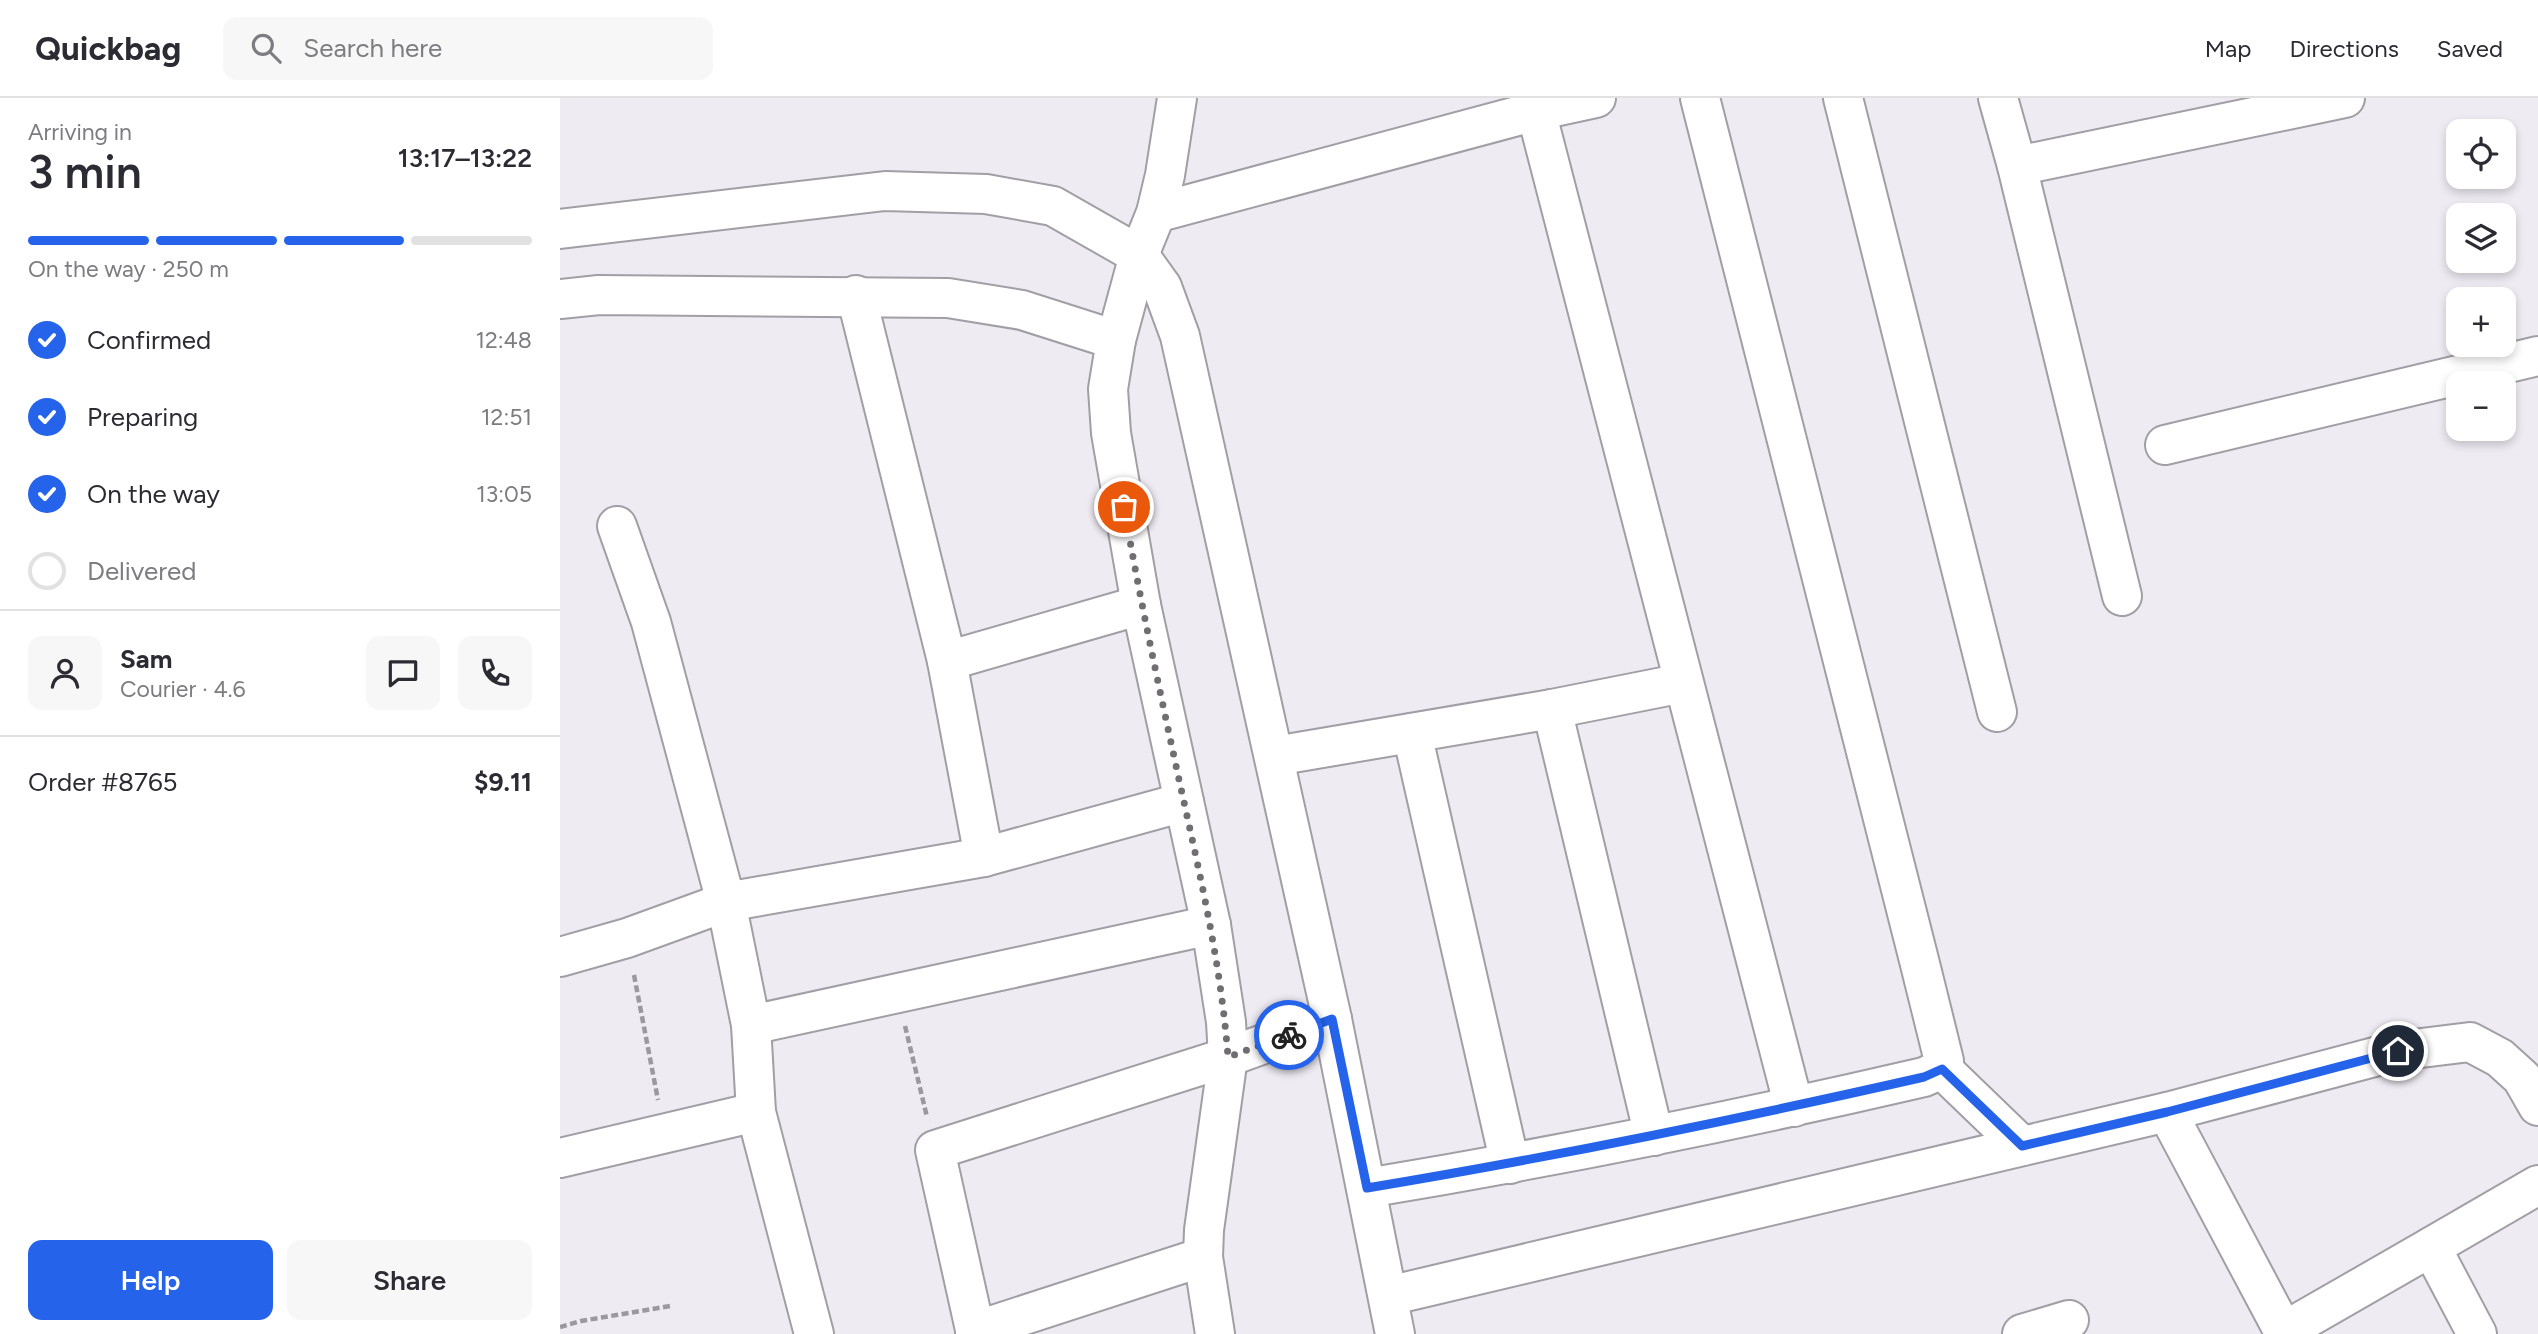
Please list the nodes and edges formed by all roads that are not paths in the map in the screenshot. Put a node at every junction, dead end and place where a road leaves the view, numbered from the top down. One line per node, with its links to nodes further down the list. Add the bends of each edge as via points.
1 (1177, 98): 9 (street)
2 (1596, 98): 7 (street)
3 (1700, 98): 34 (street, via 1920,964 1944,1061)
4 (1843, 98): 23 (street)
5 (1998, 98): 8 (street)
6 (2345, 98): 8 (street)
7 (1535, 111): 9 (street); 21 (street)
8 (2017, 166): 18 (street)
9 (1156, 213): 11 (street)
10 (560, 229): 11 (street, via 885,191 986,194 1053,206)
11 (1139, 255): 14 (street); 25 (street, via 1162,287 1180,337)
12 (856, 295): 13 (street); 14 (street, via 948,298 1022,310); 20 (street)
13 (560, 299)
14 (1116, 340): 19 (street, via 1108,388 1111,433)
15 (2538, 356): 16 (street)
16 (2165, 445)
17 (617, 526): 28 (street, via 651,622)
18 (2122, 596)
19 (1141, 605): 20 (street); 26 (street)
20 (947, 662): 27 (street)
21 (1683, 683): 22 (street); 36 (street)
22 (1552, 709): 24 (street); 39 (street)
23 (1997, 712)
24 (1412, 733): 25 (street); 42 (street)
25 (1275, 757): 31 (street)
26 (1184, 802): 27 (street); 29 (street)
27 (984, 857): 28 (street)
28 (726, 902): 30 (street); 32 (street)
29 (1211, 925): 32 (street); 33 (street)
30 (560, 957)
31 (1332, 1019): 33 (street); 44 (street)
32 (751, 1025): 37 (street)
33 (1228, 1057): 46 (street); 49 (street, via 935,1150)
34 (1942, 1069): 36 (street); 40 (street)
35 (2538, 1106): 38 (street, via 2522,1078 2500,1058 2470,1042 2398,1051)
36 (1794, 1107): 39 (street)
37 (756, 1112): 41 (street); 51 (street)
38 (2167, 1112): 40 (street); 50 (street)
39 (1654, 1136): 42 (street)
40 (2022, 1146): 47 (street)
41 (560, 1158)
42 (1510, 1164): 44 (street)
43 (2538, 1185): 45 (street)
44 (1367, 1188): 47 (street)
45 (2431, 1247): 50 (street); 55 (street)
46 (1203, 1257): 49 (street); 52 (street)
47 (1388, 1296): 53 (street)
48 (2068, 1320): 54 (street)
49 (976, 1332)
50 (2284, 1333)
51 (814, 1334)
52 (1215, 1334)
53 (1395, 1334)
54 (2022, 1334)
55 (2477, 1334)

